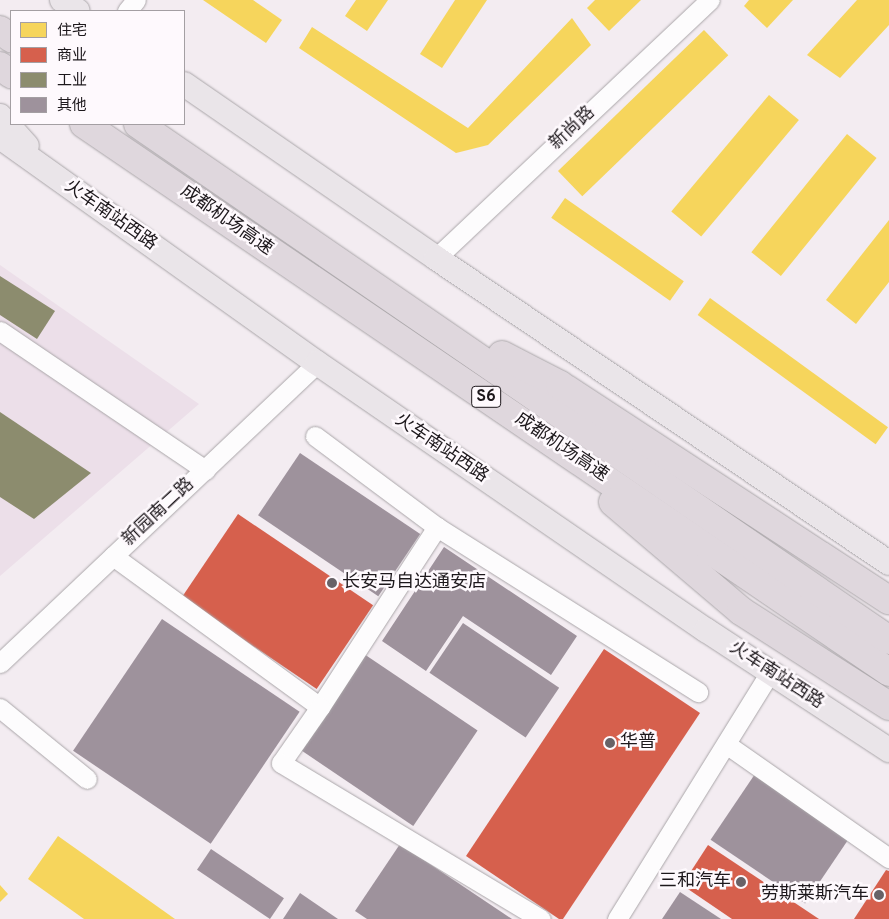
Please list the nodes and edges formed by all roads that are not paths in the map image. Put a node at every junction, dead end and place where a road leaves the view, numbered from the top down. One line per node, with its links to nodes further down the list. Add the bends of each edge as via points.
1 (62, 0): 5 (main road)
2 (76, 0): 6 (main road)
3 (136, 0): 7 (street)
4 (710, 0): 15 (street, 新尚路)
5 (77, 10)
6 (87, 10)
7 (128, 10)
8 (185, 85): 15 (main road)
9 (0, 116): 13 (main road)
10 (85, 125): 18 (highway, 成都机场高速 / S6)
11 (139, 125): 14 (highway, 成都机场高速 / S6)
12 (0, 137): 13 (main road, 火车南站西路)
13 (56, 177): 17 (main road, 火车南站西路)
14 (333, 256): 24 (highway, via 507,358 560,385); 25 (highway, 成都机场高速 / S6)
15 (436, 258): 23 (main road)
16 (0, 331): 20 (street)
17 (317, 363): 20 (street, 新园南二路); 27 (main road, 火车南站西路)
18 (497, 405): 28 (highway, 成都机场高速 / S6); 30 (highway, via 741,611)
19 (314, 436): 21 (street)
20 (205, 470): 22 (street, 新园南二路)
21 (437, 527): 29 (street); 31 (street)
22 (113, 556): 26 (street, 新园南二路); 31 (street)
23 (889, 563)
24 (889, 600)
25 (889, 640)
26 (0, 663)
27 (770, 672): 33 (street); 34 (main road, 火车南站西路)
28 (889, 672)
29 (698, 692)
30 (889, 706)
31 (320, 707): 37 (street, via 280,763)
32 (0, 708): 35 (street)
33 (726, 744): 36 (street); 38 (street)
34 (889, 750)
35 (87, 779)
36 (889, 858)
37 (541, 919)
38 (617, 919)

